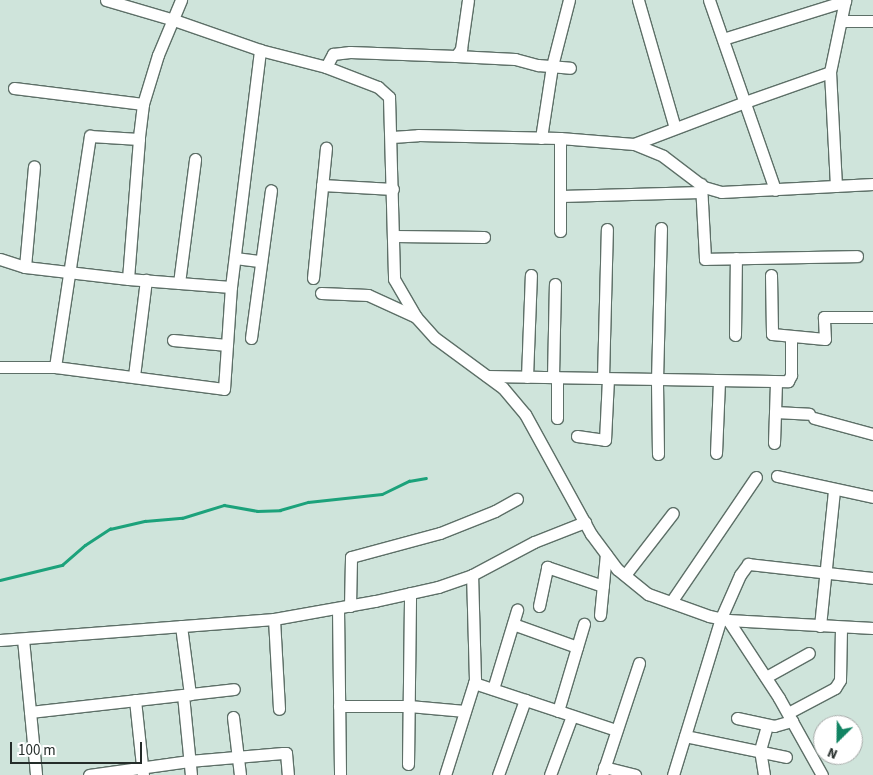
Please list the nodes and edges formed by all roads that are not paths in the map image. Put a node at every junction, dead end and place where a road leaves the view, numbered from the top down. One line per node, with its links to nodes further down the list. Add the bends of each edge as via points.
1 (106, 0): 8 (street)
2 (181, 0): 8 (street)
3 (468, 0): 13 (street, via 461,49)
4 (569, 0): 14 (street)
5 (638, 0): 21 (street)
6 (709, 0): 11 (street)
7 (845, 1): 9 (street); 11 (street)
8 (174, 20): 12 (street); 20 (street, via 158,55)
9 (841, 21): 10 (street); 17 (street)
10 (873, 21)
11 (723, 39): 19 (street)
12 (260, 50): 15 (street); 44 (street)
13 (456, 56): 14 (street); 15 (street, via 350,52 333,54)
14 (552, 66): 16 (street); 23 (street)
15 (326, 68): 22 (street, via 378,87 389,98)
16 (570, 68)
17 (830, 72): 19 (street); 32 (street)
18 (14, 88): 20 (street)
19 (745, 102): 21 (street); 36 (street)
20 (143, 104): 25 (street)
21 (675, 128): 26 (street)
22 (392, 137): 23 (street); 34 (street)
23 (541, 138): 24 (street)
24 (560, 138): 26 (street); 37 (street)
25 (139, 139): 49 (street, via 90,136); 53 (street)
26 (634, 144): 33 (street, via 663,156)
27 (326, 148): 31 (street)
28 (196, 159): 55 (street)
29 (34, 166): 48 (street)
30 (873, 184): 32 (street)
31 (322, 185): 34 (street); 52 (street)
32 (836, 186): 36 (street)
33 (701, 188): 36 (street, via 721,192); 37 (street); 45 (street, via 705,259)
34 (393, 189): 41 (street)
35 (271, 190): 47 (street)
36 (776, 190)
37 (561, 196): 40 (street)
38 (662, 228): 73 (street)
39 (607, 229): 72 (street)
40 (560, 231)
41 (394, 236): 42 (street); 59 (street, via 394,280)
42 (484, 237)
43 (857, 256): 45 (street)
44 (236, 258): 47 (street); 57 (street)
45 (736, 258): 61 (street)
46 (0, 259): 48 (street)
47 (262, 261): 63 (street)
48 (25, 267): 49 (street)
49 (71, 271): 53 (street); 66 (street)
50 (531, 275): 70 (street)
51 (771, 275): 62 (street, via 772,334)
52 (313, 278)
53 (128, 279): 54 (street)
54 (146, 280): 55 (street); 68 (street)
55 (179, 284): 57 (street)
56 (556, 284): 71 (street)
57 (232, 287): 65 (street)
58 (320, 293): 59 (street, via 368,295)
59 (416, 317): 69 (street, via 435,338)
60 (873, 317): 62 (street, via 824,317 825,339)
61 (734, 335)
62 (790, 336): 75 (street, via 791,375 788,381)
63 (251, 338)
64 (173, 340): 65 (street)
65 (227, 345): 68 (street, via 224,389)
66 (55, 367): 67 (street); 68 (street)
67 (0, 368)
68 (134, 376)
69 (487, 376): 70 (street); 89 (street, via 503,388 525,414)
70 (527, 377): 71 (street)
71 (555, 377): 72 (street); 77 (street)
72 (605, 378): 73 (street); 79 (street, via 605,440)
73 (657, 380): 74 (street); 82 (street)
74 (720, 381): 75 (street); 81 (street)
75 (776, 382): 76 (street)
76 (775, 412): 78 (street, via 811,416); 80 (street)
77 (557, 418)
78 (873, 434)
79 (577, 436)
80 (774, 443)
81 (716, 453)
82 (658, 454)
83 (756, 476): 97 (street)
84 (777, 476): 85 (street)
85 (834, 490): 86 (street); 91 (street)
86 (873, 497)
87 (517, 499): 99 (street, via 440,533 351,557)
88 (673, 513): 93 (street)
89 (585, 522): 90 (street); 92 (street, via 534,542)
90 (606, 554): 93 (street); 95 (street)
91 (825, 574): 94 (street); 103 (street, via 748,564 740,574); 107 (street)
92 (472, 575): 96 (street); 116 (street)
93 (625, 575): 97 (street, via 648,594)
94 (873, 578)
95 (603, 586): 98 (street, via 547,567); 101 (street)
96 (410, 593): 99 (street); 123 (street)
97 (671, 602): 103 (street)
98 (539, 606)
99 (344, 607): 102 (street); 122 (street)
100 (517, 610): 104 (street)
101 (600, 614)
102 (274, 619): 106 (street); 124 (street)
103 (725, 619): 107 (street); 115 (street); 134 (street)
104 (513, 624): 112 (street); 118 (street)
105 (584, 624): 112 (street)
106 (181, 626): 110 (street); 119 (street)
107 (820, 626): 108 (street)
108 (841, 627): 109 (street); 130 (street, via 840,680 835,688)
109 (873, 628)
110 (23, 639): 111 (street); 127 (street)
111 (0, 640)
112 (577, 647): 126 (street)
113 (809, 653): 115 (street)
114 (639, 662): 133 (street)
115 (766, 678): 130 (street)
116 (474, 683): 118 (street); 125 (street)
117 (234, 689): 119 (street)
118 (493, 689): 121 (street)
119 (187, 695): 120 (street); 138 (street)
120 (136, 700): 127 (street); 141 (street)
121 (525, 700): 126 (street); 150 (street)
122 (339, 706): 123 (street); 149 (street)
123 (409, 706): 125 (street); 139 (street)
124 (279, 709)
125 (465, 711): 142 (street)
126 (558, 711): 128 (street)
127 (30, 712): 143 (street)
128 (572, 716): 133 (street); 151 (street)
129 (234, 717): 136 (street)
130 (790, 717): 132 (street, via 774,726); 155 (street)
131 (737, 718): 132 (street)
132 (768, 725): 135 (street)
133 (616, 730): 140 (street)
134 (685, 736): 135 (street); 153 (street)
135 (760, 750): 137 (street); 154 (street)
136 (238, 756): 138 (street); 147 (street); 148 (street, via 286,753)
137 (786, 757)
138 (189, 762): 141 (street); 146 (street)
139 (408, 764)
140 (603, 771): 152 (street)
141 (143, 772): 145 (street)
142 (449, 774)
143 (36, 775)
144 (89, 775): 145 (street)
145 (94, 775)
146 (191, 775)
147 (240, 775)
148 (288, 775)
149 (340, 775)
150 (498, 775)
151 (550, 775)
152 (635, 775)
153 (673, 775)
154 (764, 775)
155 (822, 775)

